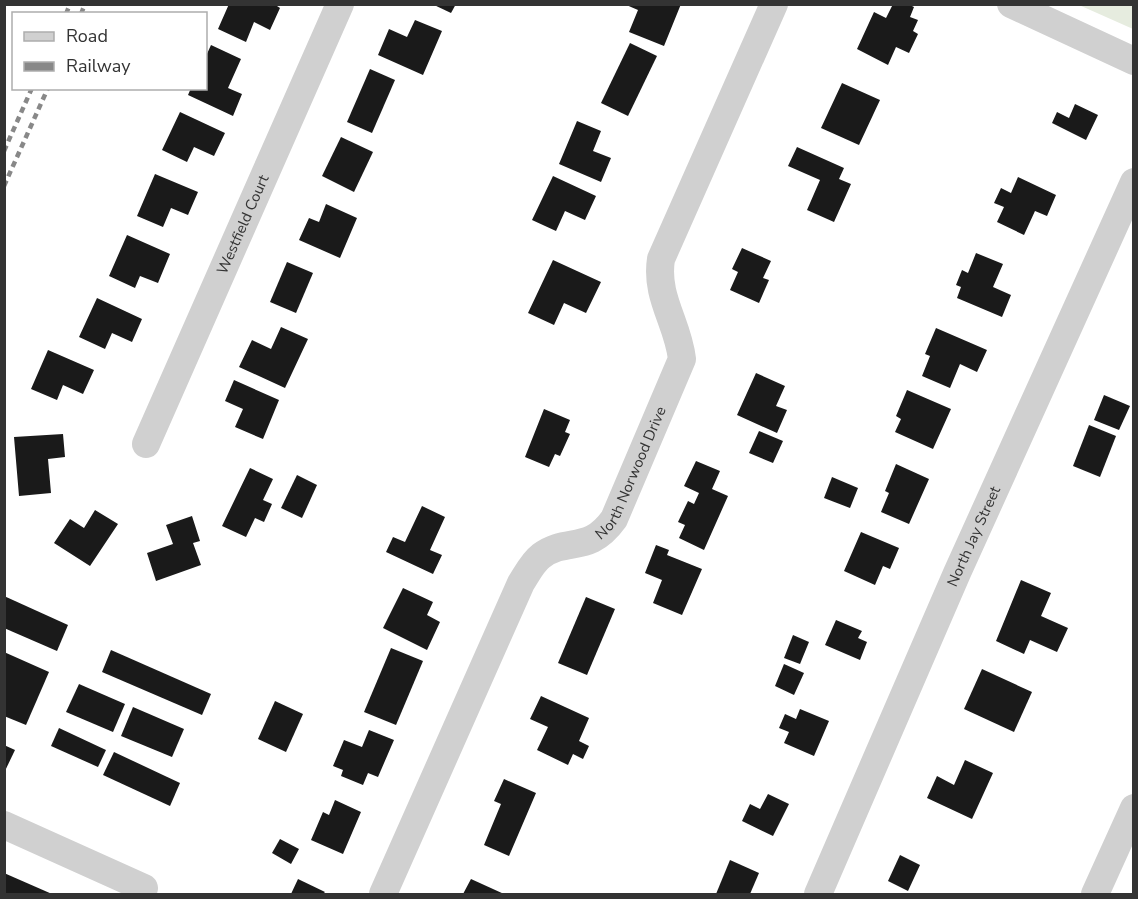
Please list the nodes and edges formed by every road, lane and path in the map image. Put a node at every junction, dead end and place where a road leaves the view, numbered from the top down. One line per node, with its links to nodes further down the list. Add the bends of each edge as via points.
1 (340, 4): 6 (street, Westfield Court)
2 (774, 4): 10 (street, North Norwood Drive, via 661,259 662,299 682,358 614,519 596,540 552,551 531,566)
3 (1011, 4): 4 (street)
4 (1134, 61)
5 (1134, 182): 11 (street, North Jay Street, via 957,573)
6 (146, 444)
7 (1133, 808): 12 (street)
8 (4, 825): 9 (street, via 144,888)
9 (141, 894)
10 (383, 894)
11 (818, 894)
12 (1095, 894)

